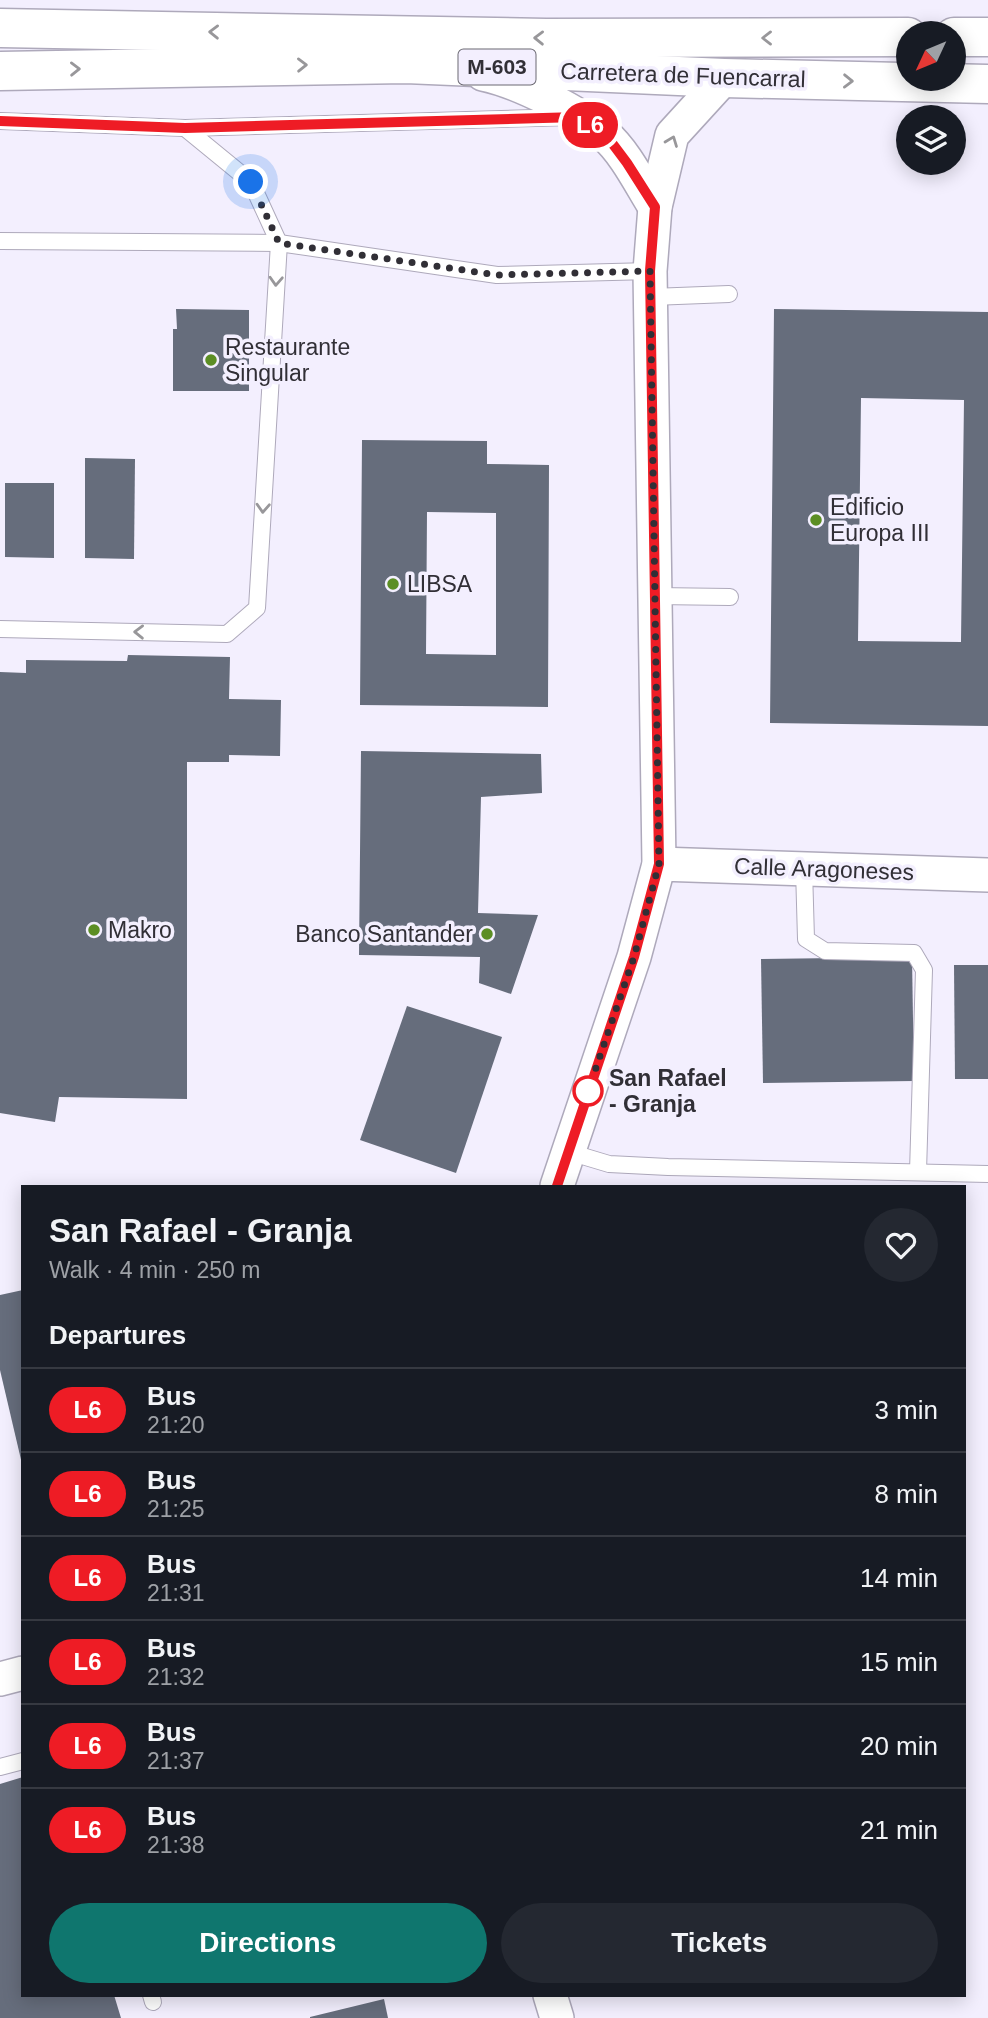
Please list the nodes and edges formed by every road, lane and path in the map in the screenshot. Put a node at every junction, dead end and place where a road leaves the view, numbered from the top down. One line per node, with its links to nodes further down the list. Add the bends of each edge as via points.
1 (0, 29): 2 (highway, Carretera de Fuencarral / M-603, one-way to 1, via 546,38)
2 (896, 37)
3 (966, 37): 4 (highway)
4 (988, 37)
5 (439, 65): 6 (highway, Carretera de Fuencarral / M-603, one-way to 5); 7 (highway, Carretera de Fuencarral / M-603); 9 (street, via 493,76 537,93)
6 (2, 71)
7 (724, 78): 8 (highway, Carretera de Fuencarral / M-603, one-way to 8); 12 (street, one-way to 7, via 672,135)
8 (988, 85)
9 (578, 117): 11 (lane); 12 (street, via 606,135)
10 (0, 121): 11 (lane)
11 (185, 128): 14 (lane, via 251,182)
12 (655, 207): 15 (street)
13 (0, 241): 14 (lane)
14 (279, 243): 15 (lane, via 497,275); 19 (lane, one-way to 19, via 257,608 227,634)
15 (651, 284): 16 (lane); 17 (street)
16 (729, 294)
17 (656, 596): 18 (lane); 20 (street)
18 (730, 597)
19 (0, 629)
20 (659, 864): 21 (street, Calle Aragoneses); 23 (street, via 634,957)
21 (804, 869): 22 (street, Calle Aragoneses); 24 (lane, via 806,939 825,951 914,953 924,970)
22 (988, 875)
23 (569, 1152): 24 (lane, via 609,1164); 26 (street)
24 (918, 1172): 25 (lane)
25 (988, 1174)
26 (557, 1185)
27 (21, 1674): 28 (street)
28 (0, 1679)
29 (21, 1762): 30 (lane)
30 (0, 1768)
31 (551, 1997): 32 (street)
32 (557, 2018)

